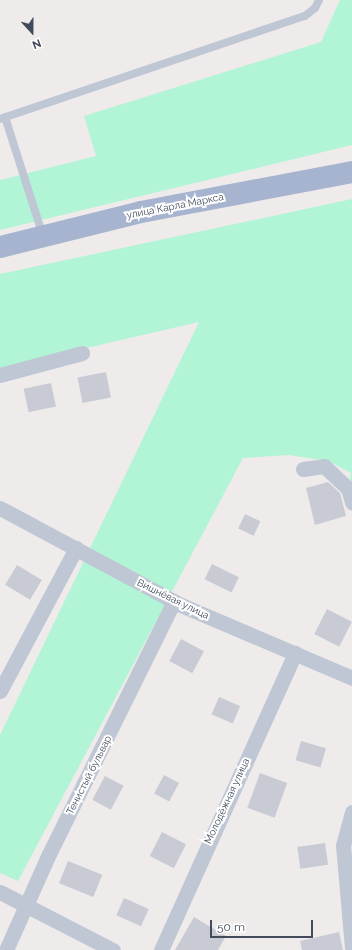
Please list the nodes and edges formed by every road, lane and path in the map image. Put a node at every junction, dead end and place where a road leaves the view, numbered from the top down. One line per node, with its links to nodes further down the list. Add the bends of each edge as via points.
1 (318, 0): 2 (lane, via 316,8 305,16)
2 (2, 118): 4 (lane)
3 (352, 172): 4 (main road, улица Карла Маркса, via 141,212)
4 (43, 236): 5 (main road, улица Карла Маркса)
5 (0, 247)
6 (82, 353): 7 (street)
7 (0, 375)
8 (303, 469): 9 (street, via 324,466 348,488)
9 (352, 502)
10 (0, 508): 11 (street, Вишнёвая улица)
11 (76, 548): 12 (street, Вишнёвая улица); 15 (street)
12 (174, 601): 13 (street, Вишнёвая улица); 18 (street, Тенистый бульвар, via 49,854)
13 (295, 653): 14 (street, Вишнёвая улица); 22 (street, Молодёжная улица)
14 (352, 678)
15 (0, 691)
16 (352, 812): 19 (street, via 344,845)
17 (0, 892): 18 (street)
18 (29, 905): 20 (street, Тенистый бульвар); 21 (street)
19 (352, 947)
20 (6, 950)
21 (113, 950)
22 (161, 950)

